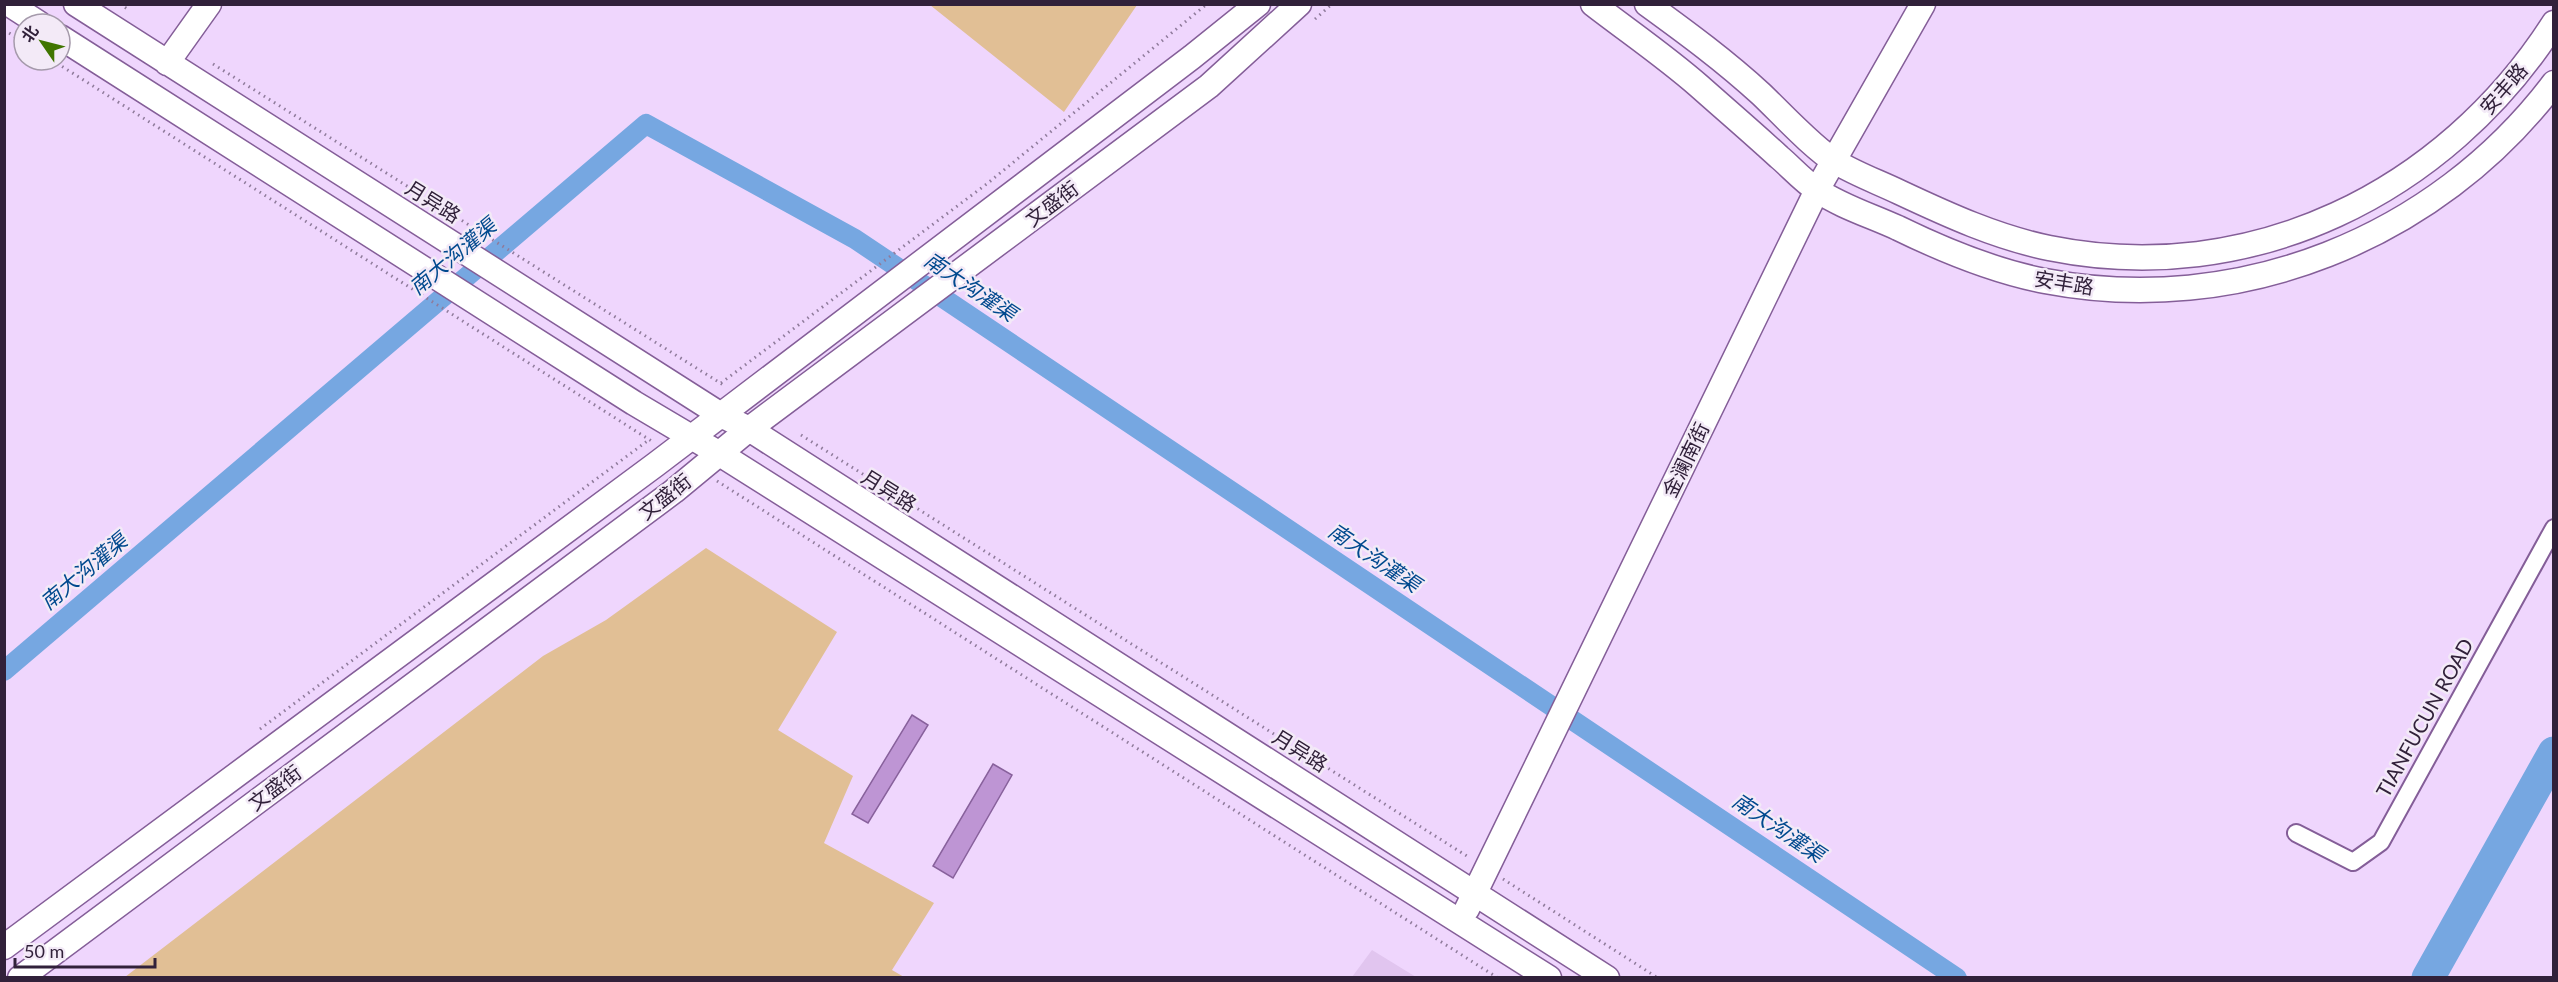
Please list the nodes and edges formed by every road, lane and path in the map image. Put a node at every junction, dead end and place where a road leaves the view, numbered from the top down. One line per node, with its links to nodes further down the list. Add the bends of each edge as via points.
1 (76, 4): 14 (main road, 月异路)
2 (120, 4): 10 (path)
3 (209, 4): 14 (main road)
4 (1207, 4): 19 (path, via 973,194)
5 (1258, 4): 20 (main road, 文盛街)
6 (1299, 4): 22 (main road, 文盛街, via 1209,86)
7 (1593, 4): 18 (main road, 安丰路, via 1693,80)
8 (1647, 4): 17 (main road, 安丰路, via 1716,54)
9 (1923, 4): 17 (main road, 金澜南街)
10 (137, 16)
11 (2553, 23): 17 (main road, 安丰路, via 2492,105 2412,174 2318,223 2216,251 2116,256 2018,240 1956,219)
12 (72, 45): 24 (main road)
13 (211, 62): 19 (path, 月异路)
14 (167, 63): 21 (main road, 月异路)
15 (71, 72): 27 (path)
16 (2553, 83): 18 (main road, 安丰路, via 2490,154 2399,221 2295,267 2222,284 2114,290 2021,276 1943,250)
17 (1834, 161): 18 (main road, 金澜南街)
18 (1817, 190): 34 (main road, 金澜南街)
19 (720, 384): 20 (path, 月异路); 21 (path)
20 (743, 398): 23 (main road, 文盛街)
21 (699, 401): 23 (main road, 月异路)
22 (769, 414): 25 (main road, 文盛街); 34 (path, 月异路)
23 (721, 415): 25 (main road, 月异路); 26 (main road, 文盛街)
24 (669, 424): 26 (main road); 27 (path)
25 (749, 429): 29 (main road, 文盛街); 35 (main road, 月异路)
26 (690, 437): 28 (main road, 文盛街); 29 (main road)
27 (648, 440): 28 (path); 32 (path)
28 (670, 453): 37 (main road, 文盛街)
29 (720, 454): 30 (main road, 文盛街); 36 (main road)
30 (700, 470): 38 (main road, 文盛街); 39 (path)
31 (2553, 528): 33 (street, TIANFUCUN ROAD, via 2381,842 2353,862)
32 (251, 736)
33 (2296, 833)
34 (1488, 869): 35 (main road, 金澜南街); 42 (path, 月异路)
35 (1475, 895): 36 (main road, 金澜南街); 41 (main road, 月异路)
36 (1460, 921): 40 (main road)
37 (4, 947)
38 (20, 978)
39 (1498, 978)
40 (1549, 978)
41 (1606, 978)
42 (1658, 978)

